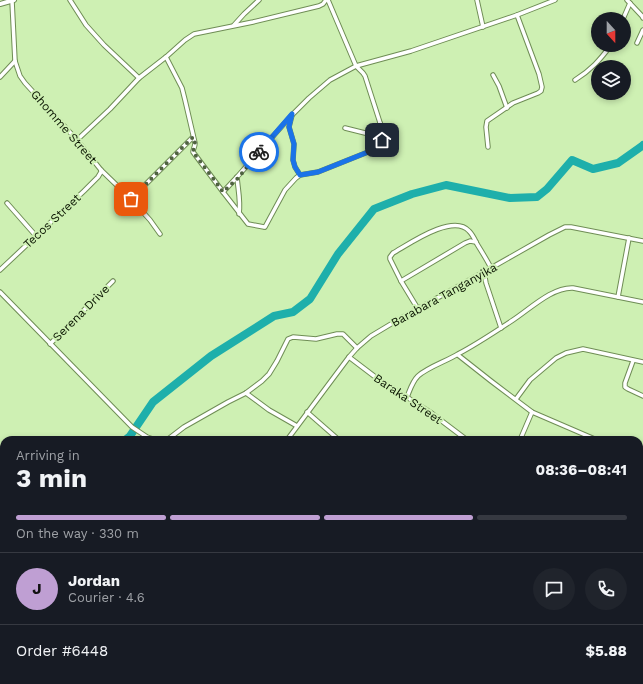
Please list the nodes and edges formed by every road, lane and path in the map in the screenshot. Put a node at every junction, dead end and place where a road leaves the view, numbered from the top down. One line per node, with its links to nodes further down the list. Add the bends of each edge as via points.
1 (10, 0): 9 (street); 19 (street, Ghomme Street)
2 (70, 0): 23 (street, via 86,25)
3 (259, 0): 13 (street)
4 (327, 0): 13 (street, via 321,5); 20 (street)
5 (477, 0): 14 (street)
6 (555, 0): 7 (street)
7 (542, 2): 11 (street)
8 (629, 2): 10 (street); 12 (street)
9 (0, 4)
10 (625, 12)
11 (517, 15): 14 (street); 25 (street, via 542,87 538,93)
12 (643, 18)
13 (233, 26): 18 (street, via 194,34)
14 (483, 27): 20 (street)
15 (643, 30): 16 (street)
16 (637, 43)
17 (605, 52): 24 (street, via 586,73)
18 (166, 57): 23 (street); 29 (street, via 182,88)
19 (16, 61): 22 (street); 30 (street, Ghomme Street, via 25,83)
20 (356, 66): 26 (street, via 330,80); 27 (street, via 365,76)
21 (493, 75): 25 (street)
22 (0, 77)
23 (139, 78): 30 (street)
24 (575, 80)
25 (507, 108): 31 (street, via 487,121)
26 (292, 114): 33 (street, via 289,127 294,144 293,160); 34 (street)
27 (380, 123): 28 (street, via 376,131 369,134); 33 (street, via 383,138 373,150 318,172)
28 (345, 128)
29 (193, 137): 35 (street, via 193,152); 36 (street)
30 (76, 140): 32 (street, Ghomme Street)
31 (488, 147)
32 (101, 170): 36 (street, Ghomme Street); 40 (street, Tecos Street, via 98,177)
33 (300, 175): 38 (street, via 286,190 264,227 248,224)
34 (238, 178): 35 (street); 38 (street)
35 (223, 192): 38 (street)
36 (131, 199): 39 (street, Ghomme Street)
37 (7, 203): 40 (street)
38 (239, 214)
39 (160, 234)
40 (36, 236): 45 (street, Tecos Street)
41 (629, 238): 42 (street, Barabara Tanganyika); 44 (street, Barabara Tanganyika, via 565,227); 50 (street)
42 (643, 241)
43 (476, 242): 44 (street); 47 (street, via 466,243); 47 (street, via 469,231 460,226 450,226 428,234 390,257)
44 (491, 268): 46 (street, Barabara Tanganyika)
45 (0, 270)
46 (484, 272): 52 (street, Barabara Tanganyika); 53 (street)
47 (401, 280): 52 (street)
48 (113, 281): 54 (street, Serena Drive)
49 (0, 292): 54 (street)
50 (618, 297): 51 (street); 53 (street, via 567,288 544,298)
51 (643, 302)
52 (418, 309): 55 (street, Barabara Tanganyika, via 371,336)
53 (501, 328): 56 (street)
54 (50, 344): 67 (street, via 132,427)
55 (357, 348): 57 (street, Barabara Tanganyika); 60 (street, via 343,334 316,339 293,336 288,339 269,374)
56 (458, 355): 62 (street, via 418,376); 63 (street)
57 (349, 357): 62 (street, Baraka Street); 64 (street, Barabara Tanganyika)
58 (633, 361): 59 (street); 61 (street, via 625,387); 63 (street, via 583,349 566,353 530,380)
59 (643, 362)
60 (246, 393): 66 (street); 68 (street)
61 (643, 396)
62 (406, 397): 71 (street, Baraka Street)
63 (516, 399): 65 (street)
64 (308, 412): 66 (street, Barabara Tanganyika); 70 (street)
65 (532, 412): 72 (street); 73 (street)
66 (297, 426): 69 (street, Barabara Tanganyika)
67 (145, 436)
68 (172, 436)
69 (290, 436)
70 (335, 436)
71 (460, 436)
72 (522, 436)
73 (588, 436)

